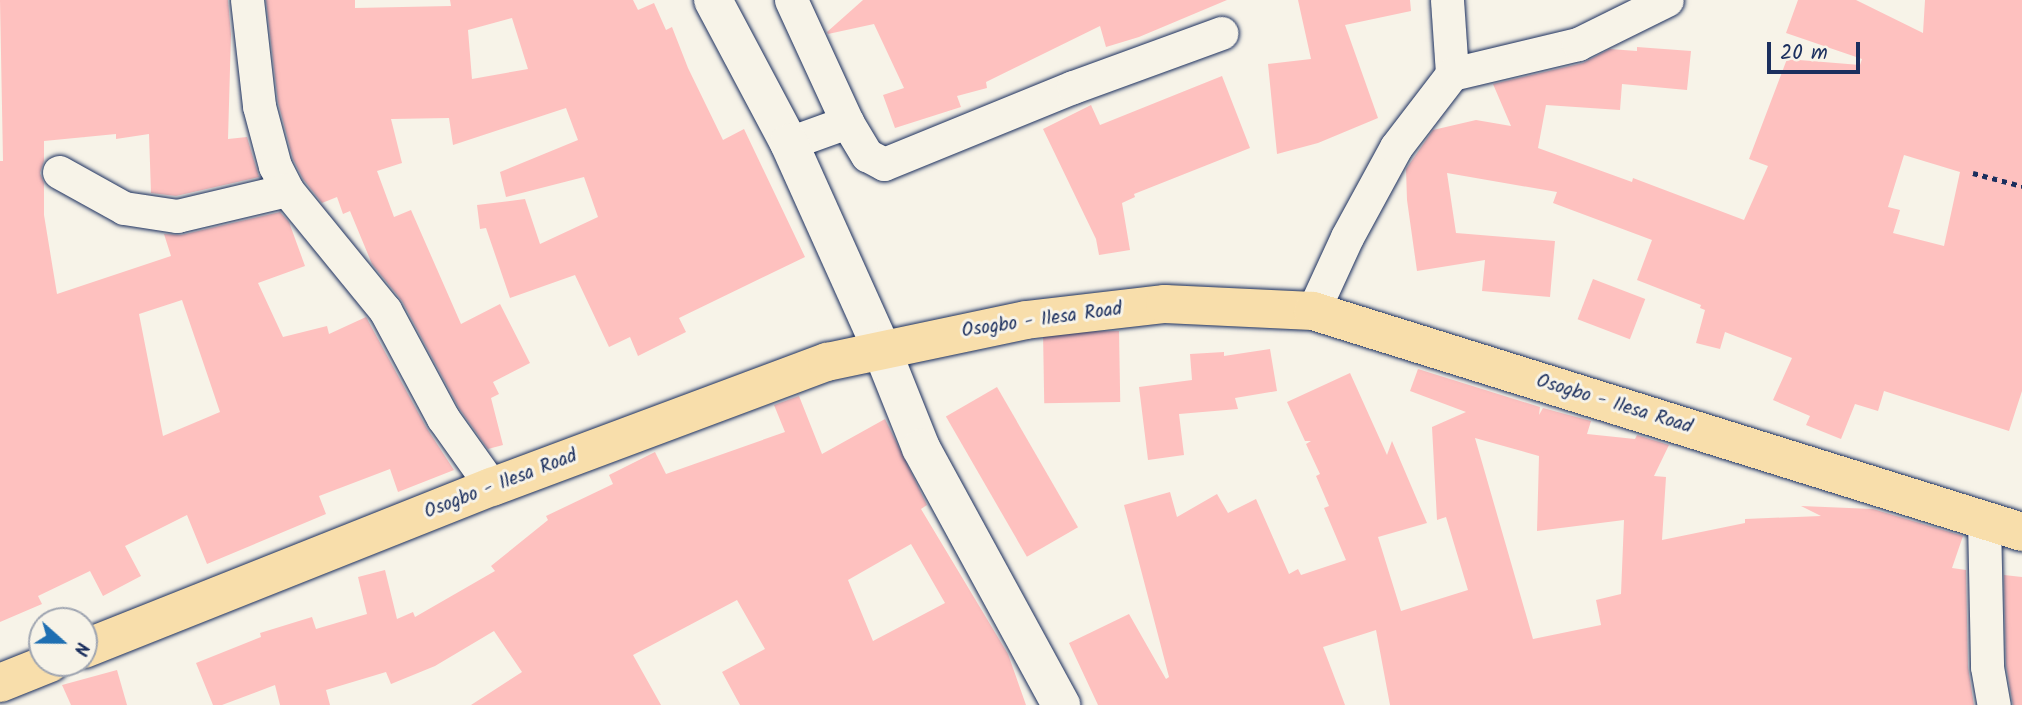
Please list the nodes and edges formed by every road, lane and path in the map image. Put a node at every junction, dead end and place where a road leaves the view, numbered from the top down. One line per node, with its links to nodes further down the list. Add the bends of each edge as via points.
1 (247, 0): 13 (street, via 259,106 275,166)
2 (713, 0): 9 (main road)
3 (791, 0): 8 (street)
4 (1447, 0): 7 (street)
5 (1668, 0): 7 (street, via 1578,44)
6 (1221, 33): 8 (street, via 884,164 867,155)
7 (1452, 74): 14 (street, via 1396,147)
8 (847, 122): 9 (street)
9 (789, 144): 15 (main road)
10 (59, 173): 13 (street, via 124,208 177,216)
11 (1973, 173): 12 (path)
12 (2022, 186)
13 (287, 190): 16 (street, via 385,310 443,418)
14 (1313, 311): 15 (main road, Osogbo - Ilesa Road, via 1165,304 1026,320); 17 (main road, Osogbo - Ilesa Road)
15 (881, 348): 16 (main road, Osogbo - Ilesa Road, via 827,362); 22 (main road, via 921,448)
16 (492, 487): 19 (main road, Osogbo - Ilesa Road)
17 (1984, 520): 18 (main road, Osogbo - Ilesa Road); 23 (street, via 1987,667)
18 (2022, 532)
19 (98, 643)
20 (28, 672): 21 (main road)
21 (0, 683)
22 (1061, 705)
23 (1994, 705)

